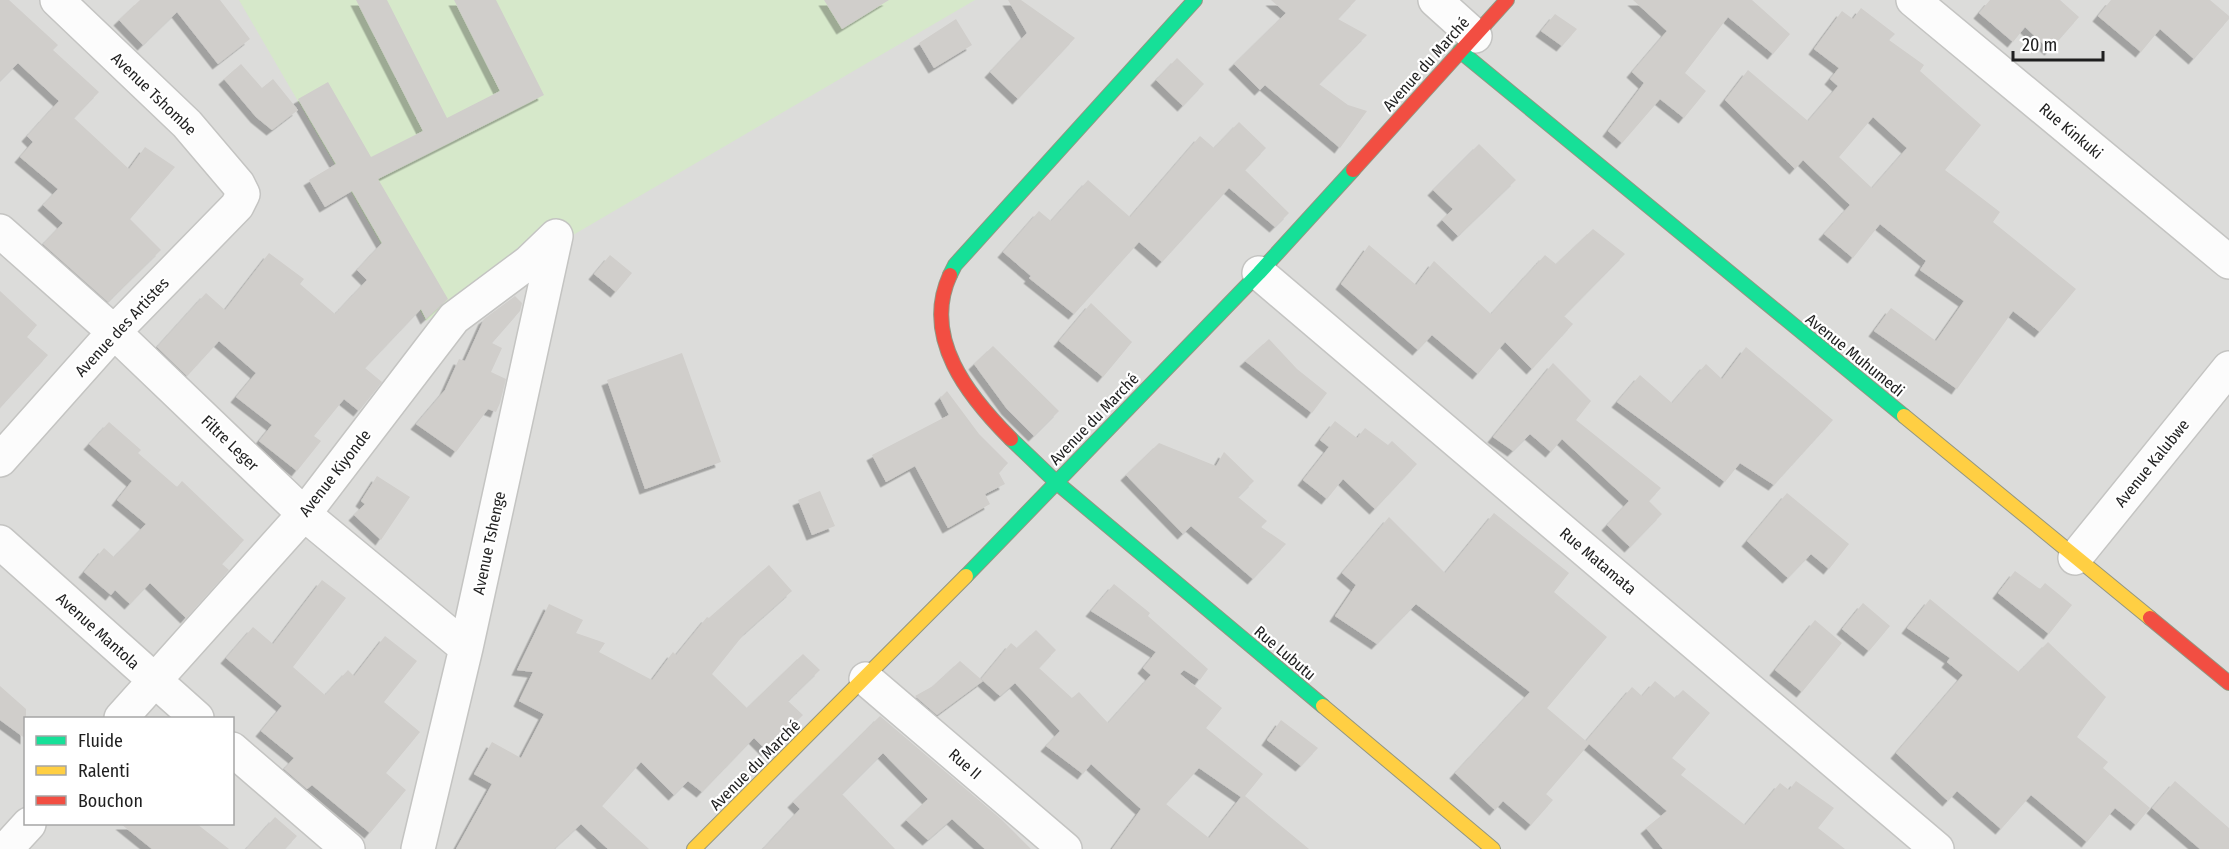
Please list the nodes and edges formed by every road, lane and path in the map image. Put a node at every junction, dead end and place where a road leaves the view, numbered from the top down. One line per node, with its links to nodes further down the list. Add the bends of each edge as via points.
1 (57, 0): 7 (street, Avenue Tshombe, via 187,124)
2 (1195, 0): 15 (street, Rue Lubutu, via 955,265 944,290 941,316 956,374 999,429)
3 (1435, 0): 6 (street)
4 (1507, 0): 6 (street, Avenue du Marché)
5 (1913, 0): 10 (street, Rue Kinkuki)
6 (1467, 44): 11 (street, Avenue du Marché); 18 (street, Avenue Muhumedi)
7 (243, 194): 12 (street, Avenue des Artistes, via 237,206)
8 (0, 231): 12 (street, Filtre Leger)
9 (556, 236): 16 (street, Avenue Kiyonde, via 529,262 454,318); 19 (street, Avenue Tshenge)
10 (2229, 262)
11 (1259, 273): 15 (street, Avenue du Marché); 33 (street, Rue Matamata)
12 (114, 332): 14 (street, Avenue des Artistes); 16 (street, Filtre Leger)
13 (2229, 368): 18 (street, Avenue Kalubwe)
14 (0, 460)
15 (1056, 482): 20 (street, Avenue du Marché); 32 (street, Rue Lubutu)
16 (304, 514): 19 (street, Filtre Leger); 21 (street, Avenue Kiyonde)
17 (0, 542): 21 (street, Avenue Mantola)
18 (2075, 558): 22 (street, Avenue Muhumedi)
19 (466, 648): 29 (street, Avenue Tshenge)
20 (866, 679): 30 (street, Avenue du Marché); 31 (street, Rue II)
21 (154, 681): 23 (street, Avenue Kiyonde); 24 (street, Avenue Mantola)
22 (2229, 683)
23 (122, 717)
24 (196, 717)
25 (234, 751): 28 (street)
26 (28, 825): 27 (street)
27 (6, 849)
28 (348, 849)
29 (418, 849)
30 (693, 849)
31 (1065, 849)
32 (1493, 849)
33 (1937, 849)

